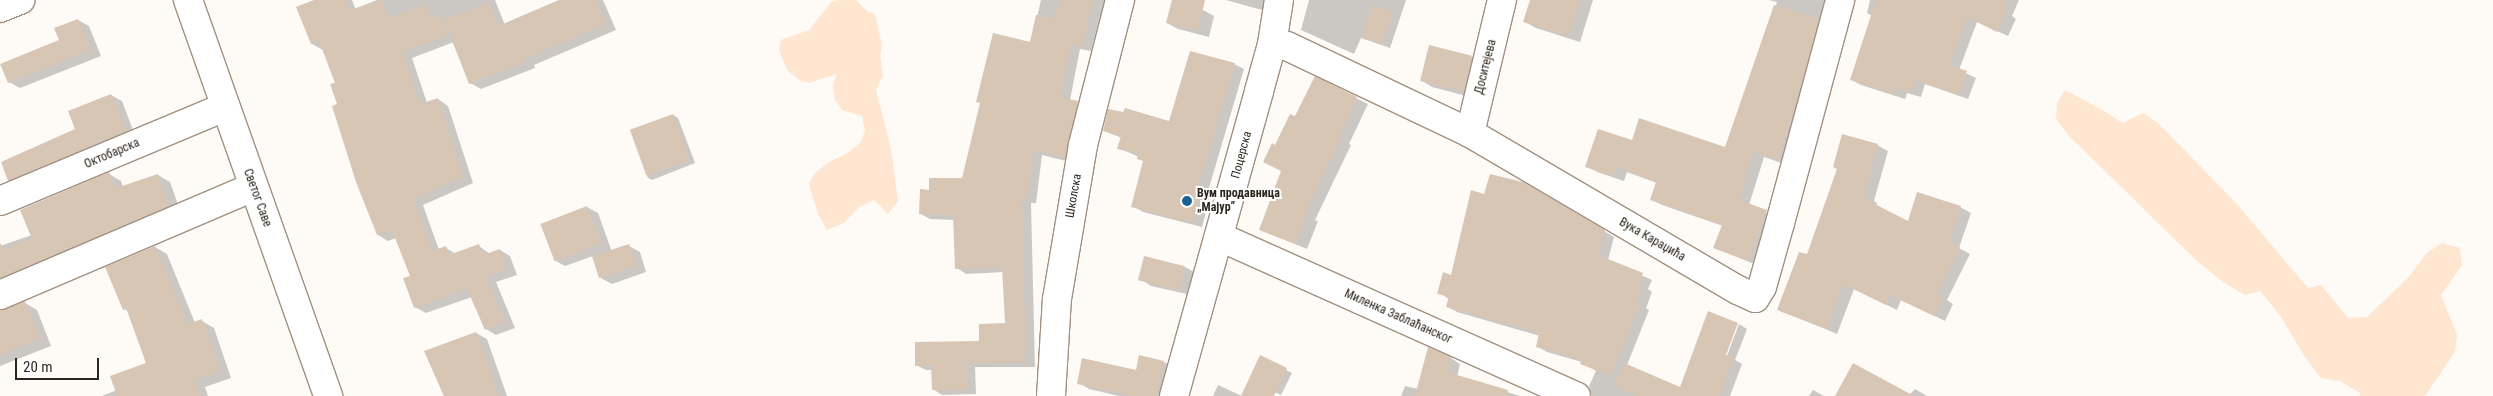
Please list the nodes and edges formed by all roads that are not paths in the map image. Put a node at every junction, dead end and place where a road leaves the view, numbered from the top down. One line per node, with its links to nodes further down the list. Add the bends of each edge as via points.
1 (20, 0): 7 (street)
2 (188, 0): 9 (street, Светог Саве)
3 (1120, 0): 16 (street, Школска, via 1083,145 1057,299)
4 (1279, 0): 8 (street, Поцерска)
5 (1502, 0): 10 (street, Доситејева)
6 (1840, 0): 10 (street, Вука Караџића, via 1770,259 1762,287 1755,298)
7 (0, 8)
8 (1272, 44): 10 (street, Вука Караџића, via 1287,46); 13 (street, Поцерска)
9 (225, 107): 11 (street, Светог Саве); 12 (street, Октобарска)
10 (1470, 134)
11 (253, 187): 14 (street); 15 (street, Светог Саве)
12 (0, 201)
13 (1220, 237): 17 (street, Поцерска); 18 (street, Миленка Заблаћанског)
14 (0, 295)
15 (328, 396)
16 (1051, 396)
17 (1174, 396)
18 (1576, 396)

